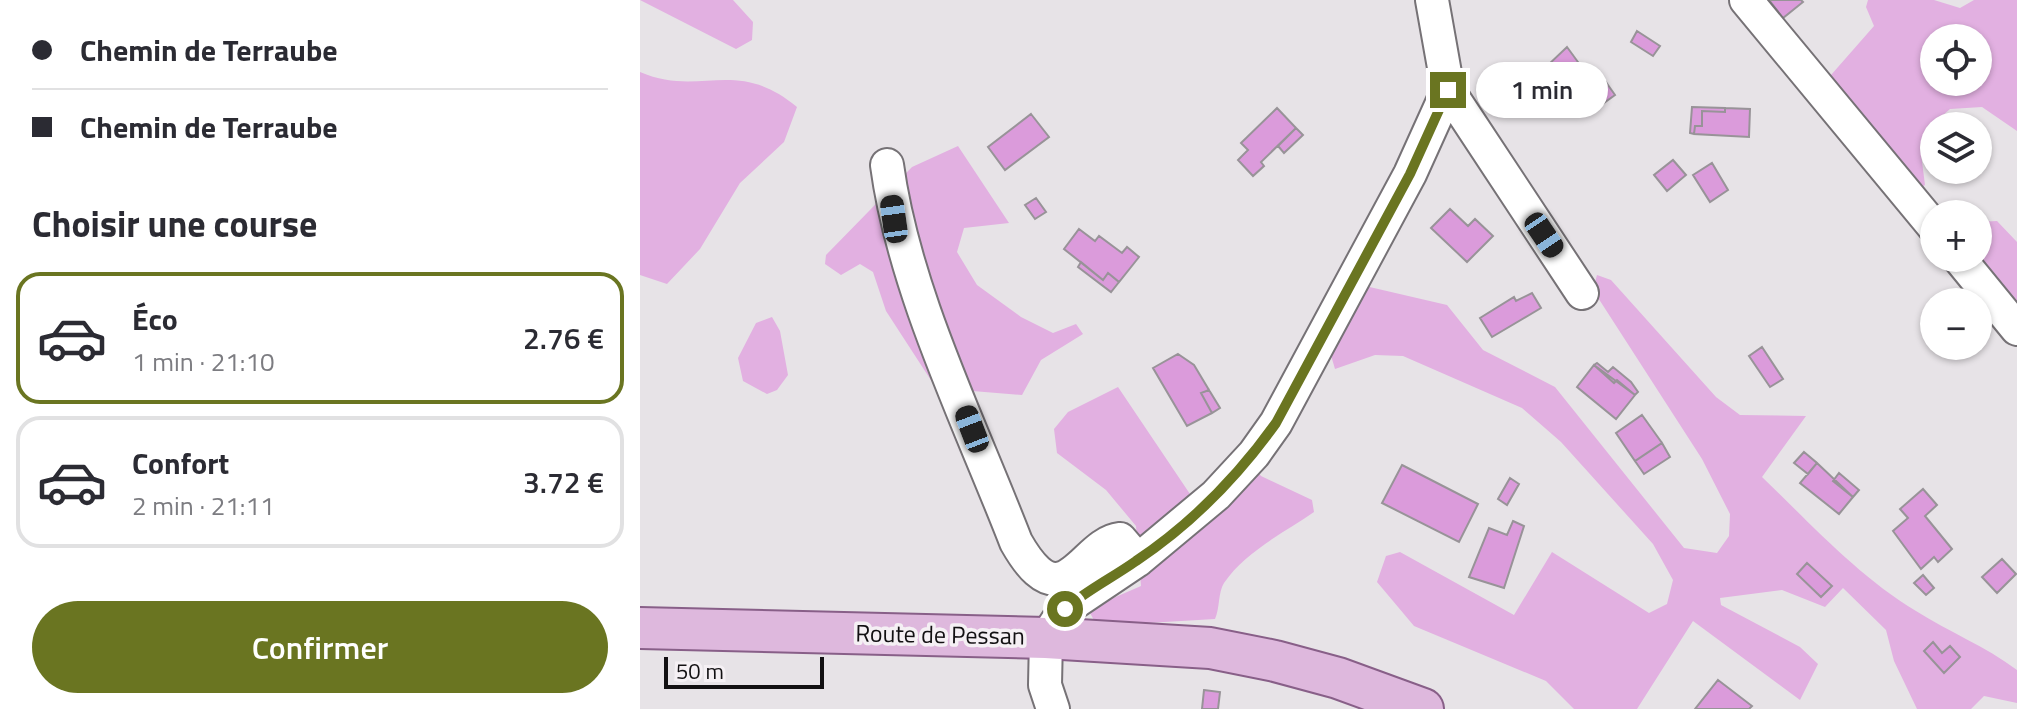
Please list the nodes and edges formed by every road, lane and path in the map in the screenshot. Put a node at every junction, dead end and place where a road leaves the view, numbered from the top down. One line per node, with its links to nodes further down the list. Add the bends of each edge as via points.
1 (1432, 0): 3 (street)
2 (1746, 0): 5 (street)
3 (1448, 90): 7 (street); 9 (street, via 1410,174 1276,423 1216,495)
4 (887, 165): 9 (street, via 894,219 927,315 1031,569 1051,577 1067,576 1110,540 1120,539)
5 (1920, 210)
6 (1970, 272): 8 (street)
7 (1582, 293)
8 (2017, 329)
9 (1138, 560): 11 (street, via 1065,609)
10 (640, 628): 11 (main road, Route de Pessan)
11 (1046, 638): 12 (street, via 1045,685); 13 (main road, Route de Pessan, via 1210,648 1338,678)
12 (1053, 709)
13 (1423, 709)

